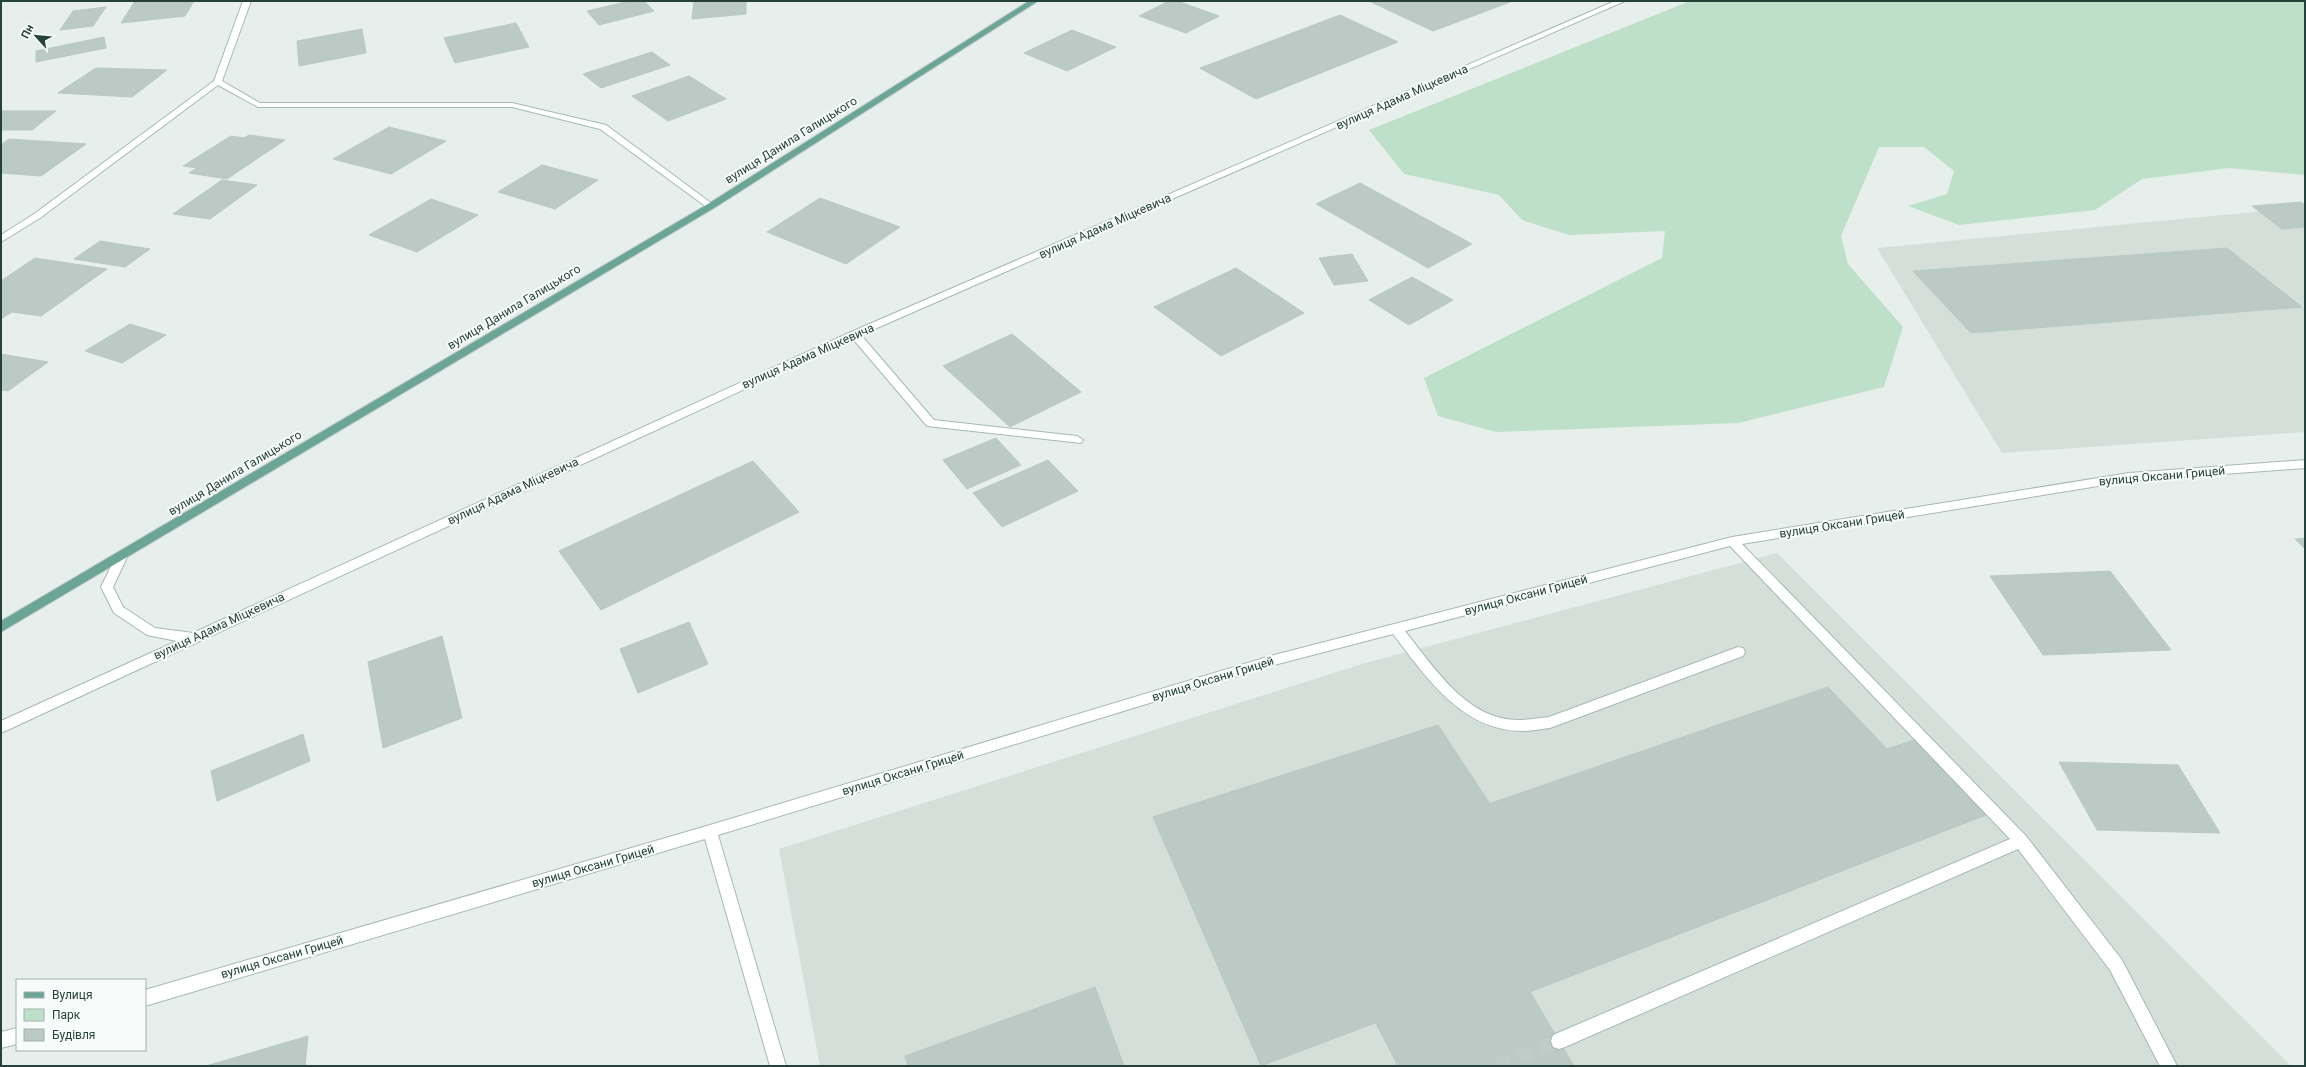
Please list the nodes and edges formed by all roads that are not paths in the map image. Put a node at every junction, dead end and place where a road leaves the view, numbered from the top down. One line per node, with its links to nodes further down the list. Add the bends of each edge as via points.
1 (248, 1): 4 (street)
2 (1034, 1): 5 (main road, вулиця Данила Галицького)
3 (1622, 1): 7 (street, вулиця Адама Міцкевича)
4 (218, 82): 5 (street, via 258,105 512,105 603,127); 6 (street, via 37,216)
5 (711, 206): 11 (main road, вулиця Данила Галицького)
6 (1, 239)
7 (855, 334): 8 (street, via 931,423); 14 (street, вулиця Адама Міцкевича)
8 (1077, 440)
9 (2305, 464): 10 (street, вулиця Оксани Грицей, via 2129,477)
10 (1732, 542): 13 (street, вулиця Оксани Грицей); 18 (street)
11 (122, 555): 12 (main road, вулиця Данила Галицького); 14 (street, via 107,587 118,610 152,632)
12 (1, 627)
13 (1396, 629): 15 (street, via 1448,693 1461,705 1476,715 1514,726 1533,726 1550,722); 17 (street, вулиця Оксани Грицей, via 1274,660)
14 (193, 638): 16 (street, вулиця Адама Міцкевича)
15 (1738, 652)
16 (1, 727)
17 (710, 832): 19 (street, вулиця Оксани Грицей); 23 (street)
18 (2021, 841): 22 (street); 24 (street, via 2116,965)
19 (146, 998)
20 (16, 1036): 21 (street)
21 (1, 1040)
22 (1558, 1041)
23 (778, 1066)
24 (2169, 1066)

